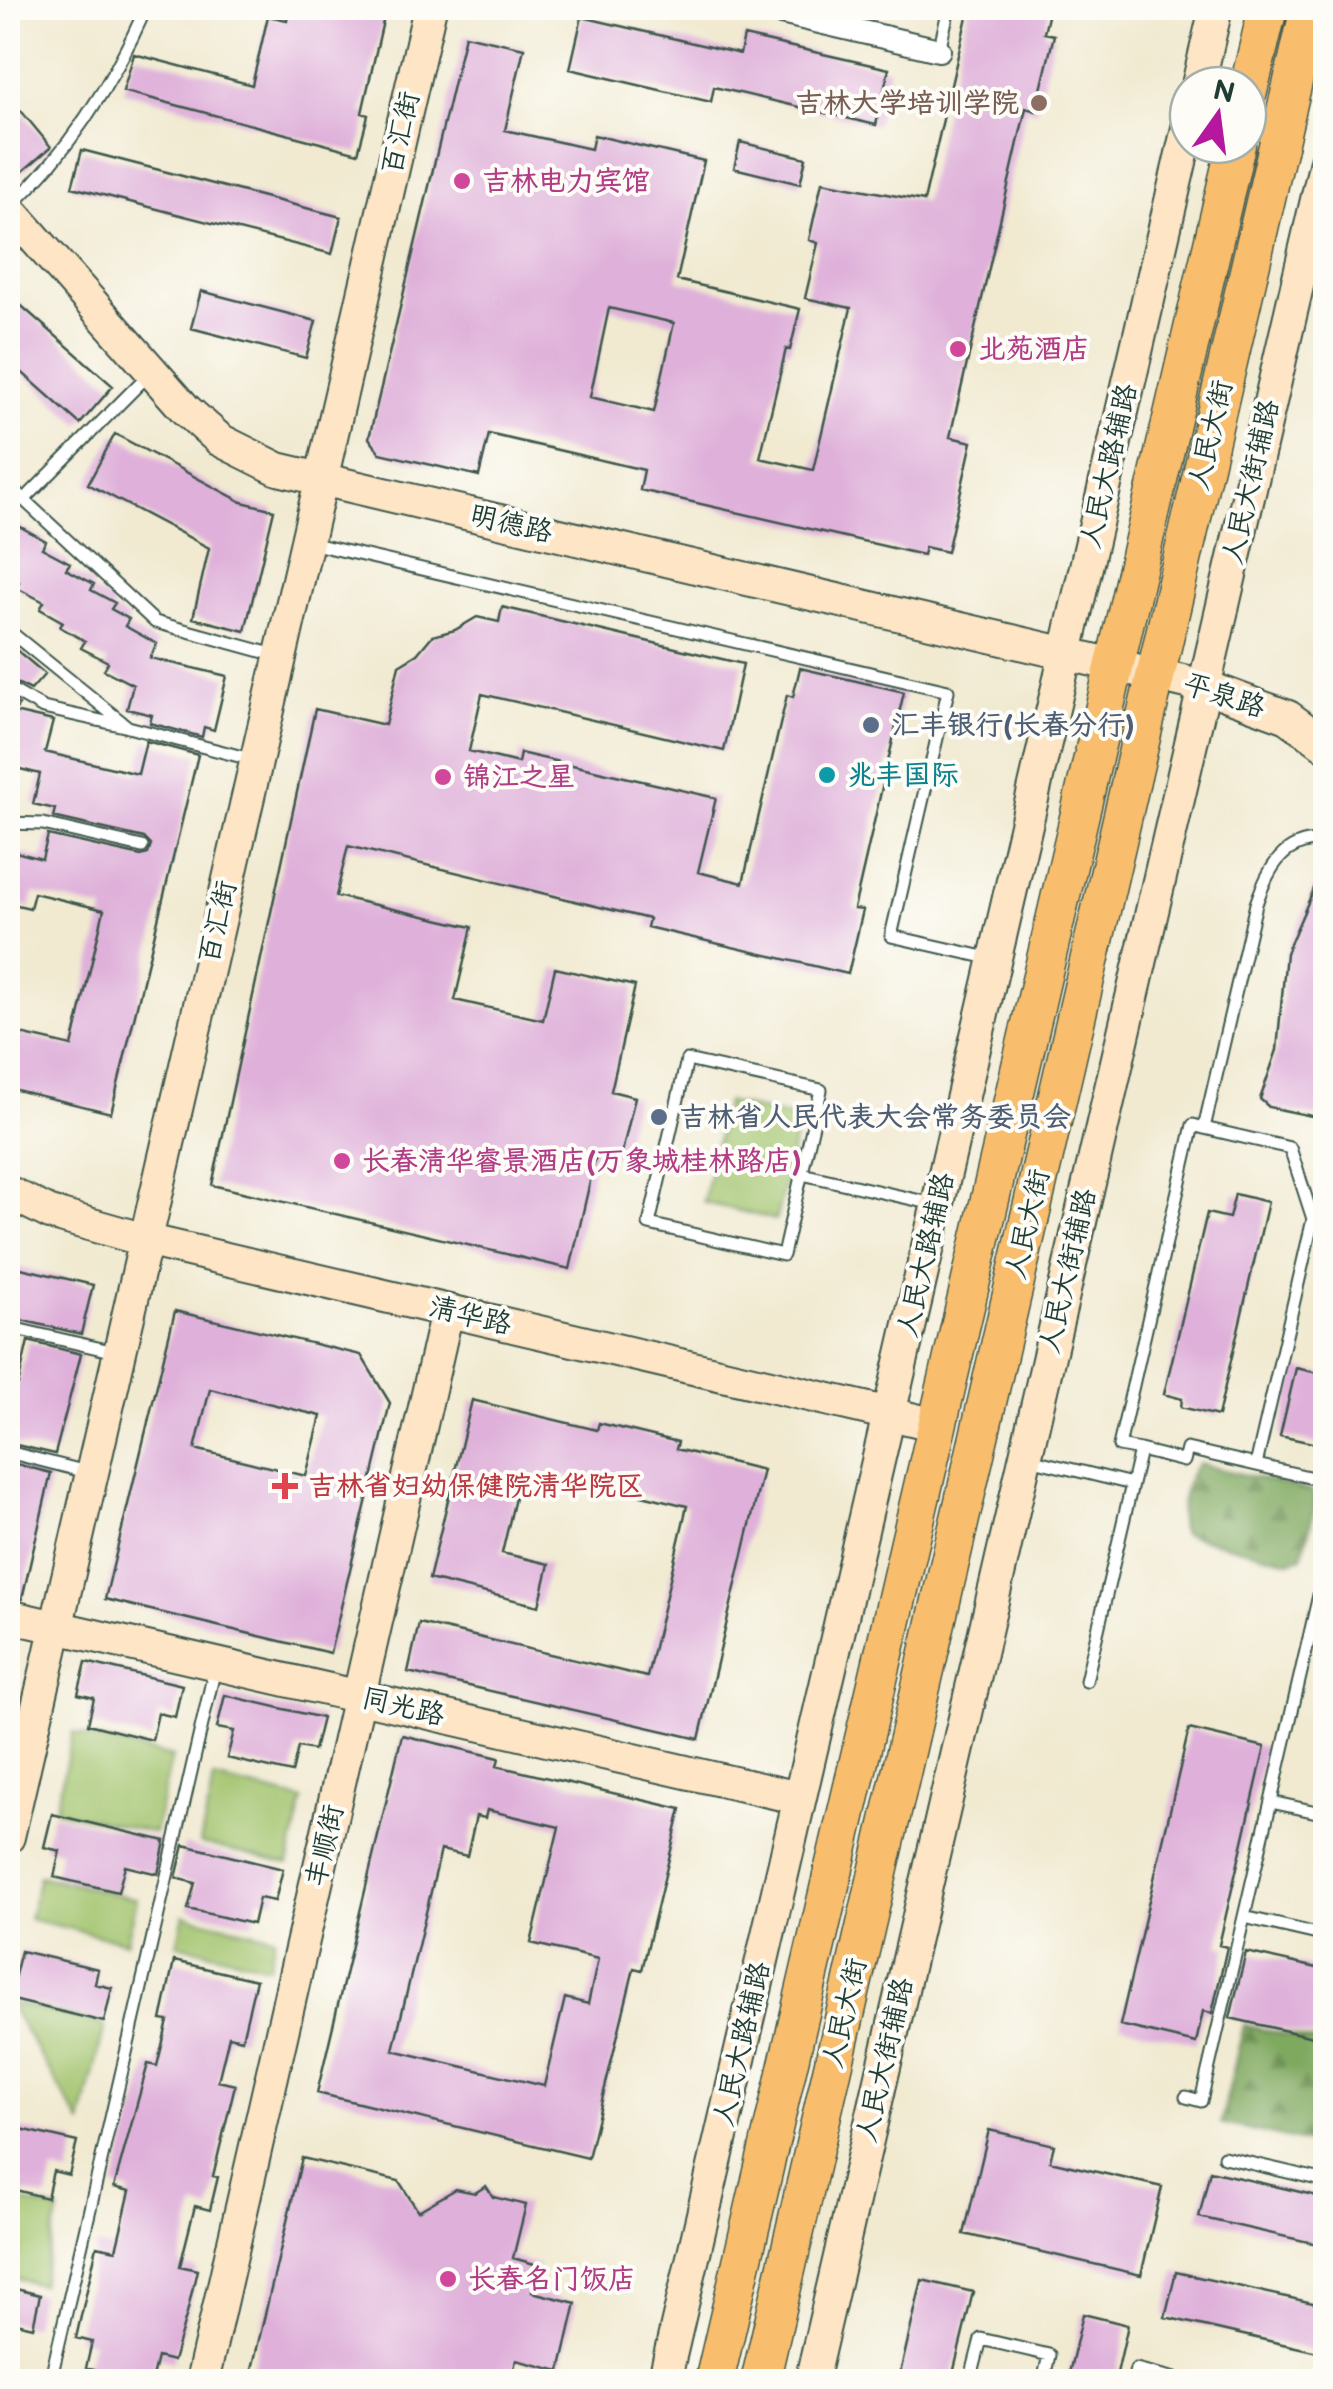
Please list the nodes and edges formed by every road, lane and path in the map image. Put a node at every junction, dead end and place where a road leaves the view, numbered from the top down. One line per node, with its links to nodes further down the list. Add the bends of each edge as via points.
1 (146, 8): 14 (lane, via 52,167)
2 (430, 8): 16 (street, 百汇街)
3 (760, 8): 8 (street)
4 (948, 8): 8 (lane)
5 (1216, 8): 9 (street)
6 (1268, 8): 10 (main road)
7 (1310, 8): 24 (main road, 人民大街)
8 (939, 50)
9 (1203, 65)
10 (1254, 65)
11 (1326, 161): 25 (street, 人民大街辅路)
12 (1179, 165): 21 (street, 人民大路辅路)
13 (1231, 165): 23 (main road, 人民大街)
14 (8, 208): 15 (street, 明德路)
15 (152, 371): 16 (street, 明德路, via 186,410 234,448 278,470); 18 (lane)
16 (320, 479): 19 (street, 百汇街); 21 (street, 明德路)
17 (8, 485): 18 (lane)
18 (24, 500): 22 (lane, via 155,622)
19 (306, 542): 22 (street, 百汇街); 33 (lane, via 948,691 892,936)
20 (8, 630): 27 (lane)
21 (1066, 654): 23 (street, 明德路); 33 (street, 人民大路辅路)
22 (280, 656): 29 (street, 百汇街)
23 (1114, 666): 24 (street, 平泉路); 43 (main road, 人民大街)
24 (1155, 675): 25 (street, 平泉路); 70 (main road, 人民大街)
25 (1204, 686): 28 (street, 平泉路, via 1288,717); 46 (street, 人民大街辅路)
26 (8, 688): 27 (lane, via 43,708)
27 (128, 727): 29 (lane)
28 (1326, 745)
29 (256, 760): 38 (street, 百汇街)
30 (8, 823): 32 (lane, via 43,824)
31 (1326, 841): 34 (lane, via 1293,846 1267,874)
32 (142, 847)
33 (994, 959): 37 (street, 人民大路辅路)
34 (1204, 1128): 44 (lane, via 1193,1125 1118,1446); 47 (lane, via 1290,1148 1313,1219)
35 (802, 1174): 35 (lane, via 783,1255 649,1224 687,1060 821,1090); 37 (lane)
36 (8, 1192): 38 (street, 清华路, via 50,1213)
37 (937, 1204): 42 (street, 人民大路辅路)
38 (145, 1240): 39 (street, 清华路); 41 (street, 百汇街)
39 (448, 1311): 42 (street, 清华路); 56 (street, 丰顺街)
40 (8, 1351): 41 (lane, via 16,1328)
41 (119, 1353): 48 (street, 百汇街)
42 (889, 1414): 43 (street, 清华路); 57 (street, 人民大路辅路)
43 (937, 1424): 69 (main road, 人民大街)
44 (1140, 1450): 47 (lane, via 1184,1461 1187,1448); 50 (lane)
45 (8, 1452): 48 (lane)
46 (1025, 1458): 50 (lane); 71 (street, 人民大街辅路)
47 (1256, 1465): 49 (lane)
48 (92, 1472): 53 (street, 百汇街)
49 (1326, 1481)
50 (1132, 1484): 55 (lane)
51 (1326, 1566): 58 (lane)
52 (8, 1616): 53 (street, 同光路)
53 (56, 1627): 54 (street, 同光路); 60 (street, 百汇街)
54 (216, 1664): 56 (street, 同光路); 66 (lane)
55 (1086, 1681)
56 (359, 1697): 57 (street, 同光路); 67 (street, 丰顺街)
57 (800, 1798): 68 (street, 人民大路辅路)
58 (1270, 1802): 59 (lane); 61 (lane)
59 (1326, 1814)
60 (8, 1837)
61 (1244, 1917): 62 (lane); 63 (lane, via 1201,2100)
62 (1326, 1936)
63 (1186, 2097)
64 (1224, 2157): 65 (lane)
65 (1326, 2181)
66 (50, 2382)
67 (202, 2382)
68 (664, 2382)
69 (714, 2382)
70 (760, 2382)
71 (811, 2382)
72 (970, 2382): 73 (lane, via 981,2338 1049,2355)
73 (1043, 2382)
74 (1133, 2382): 75 (lane, via 1136,2369)
75 (1188, 2382)

